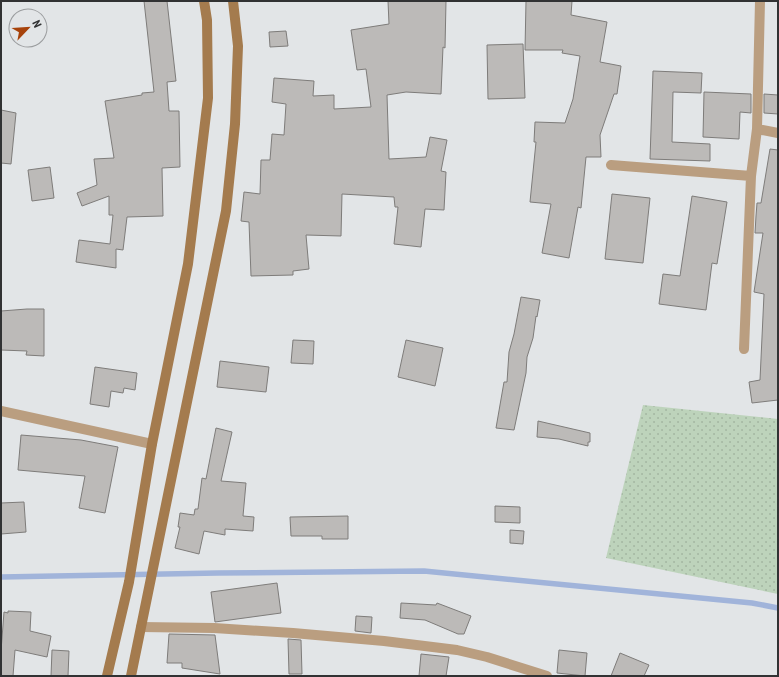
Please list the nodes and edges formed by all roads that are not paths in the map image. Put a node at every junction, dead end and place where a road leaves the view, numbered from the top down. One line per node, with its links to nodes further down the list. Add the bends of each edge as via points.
1 (204, 1): 10 (main road, via 207,20 208,98 188,264)
2 (233, 1): 11 (main road, via 238,46 235,124 226,211)
3 (760, 1): 4 (street)
4 (757, 129): 5 (street); 7 (street)
5 (778, 133)
6 (611, 165): 7 (street)
7 (752, 176): 8 (street)
8 (744, 350)
9 (1, 412): 10 (street)
10 (152, 444): 12 (main road, via 129,582)
11 (141, 627): 13 (main road); 14 (street, via 214,628 384,641 457,650)
12 (107, 676)
13 (131, 676)
14 (547, 676)

